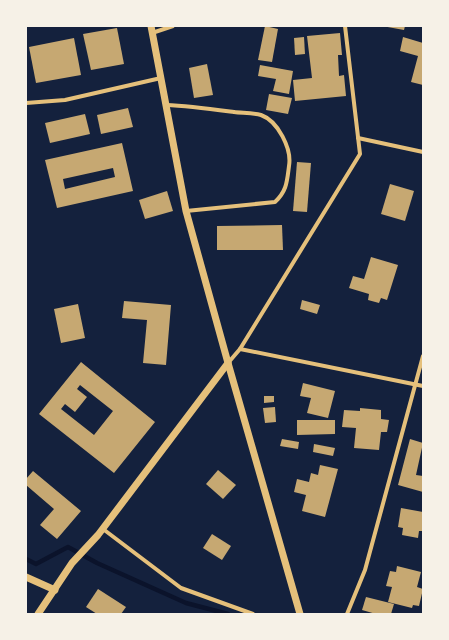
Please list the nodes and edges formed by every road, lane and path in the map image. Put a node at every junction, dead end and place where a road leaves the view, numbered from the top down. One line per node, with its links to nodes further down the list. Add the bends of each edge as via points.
1 (173, 26): 3 (street)
2 (345, 26): 7 (street)
3 (152, 30): 4 (street)
4 (161, 78): 5 (street, via 65,100); 6 (street)
5 (26, 103)
6 (166, 105): 9 (street); 9 (street, via 261,115 272,121 278,129 290,160 282,196 275,202)
7 (358, 138): 8 (street); 10 (street, via 360,154)
8 (423, 152)
9 (186, 211): 12 (street)
10 (240, 349): 12 (street); 13 (street)
11 (423, 356): 13 (street)
12 (228, 363): 15 (street); 20 (street)
13 (416, 385): 14 (street); 21 (street, via 365,570)
14 (423, 386)
15 (103, 529): 17 (street, via 72,563); 19 (street, via 181,588)
16 (26, 577): 17 (street)
17 (55, 590): 18 (street)
18 (38, 614)
19 (253, 614)
20 (300, 614)
21 (346, 614)

